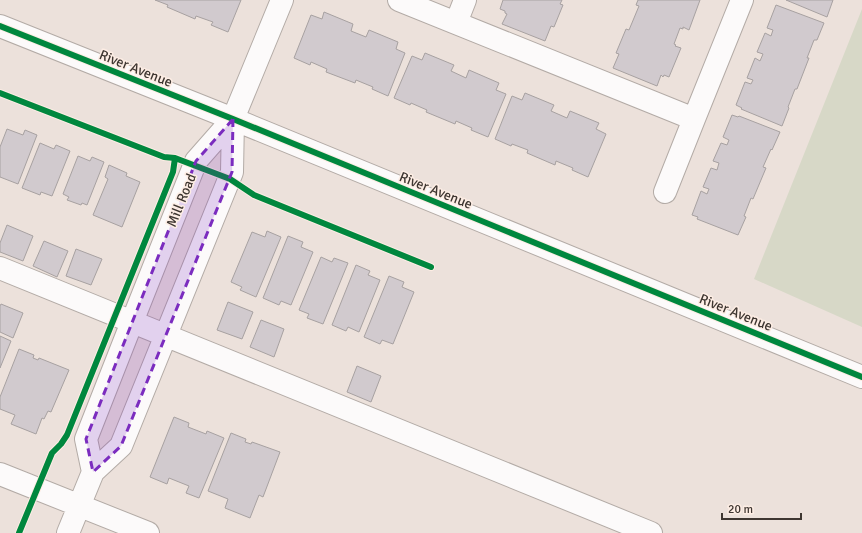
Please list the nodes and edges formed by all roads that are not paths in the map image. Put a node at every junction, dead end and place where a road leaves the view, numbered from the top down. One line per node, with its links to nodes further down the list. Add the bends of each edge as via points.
1 (282, 0): 7 (street)
2 (399, 0): 5 (street)
3 (465, 0): 5 (street)
4 (742, 0): 8 (street)
5 (456, 23): 8 (street)
6 (0, 26): 7 (street, River Avenue)
7 (233, 119): 11 (street, Mill Road, via 196,161); 12 (street, via 232,172); 13 (street, River Avenue)
8 (694, 119): 9 (street)
9 (665, 192)
10 (0, 268): 11 (street)
11 (132, 322): 12 (street); 14 (street, Mill Road, via 86,439)
12 (166, 335): 14 (street, via 121,446); 19 (street)
13 (862, 377)
14 (93, 472): 16 (street)
15 (0, 474): 16 (street)
16 (79, 506): 17 (street); 18 (street)
17 (68, 533)
18 (148, 533)
19 (650, 533)

